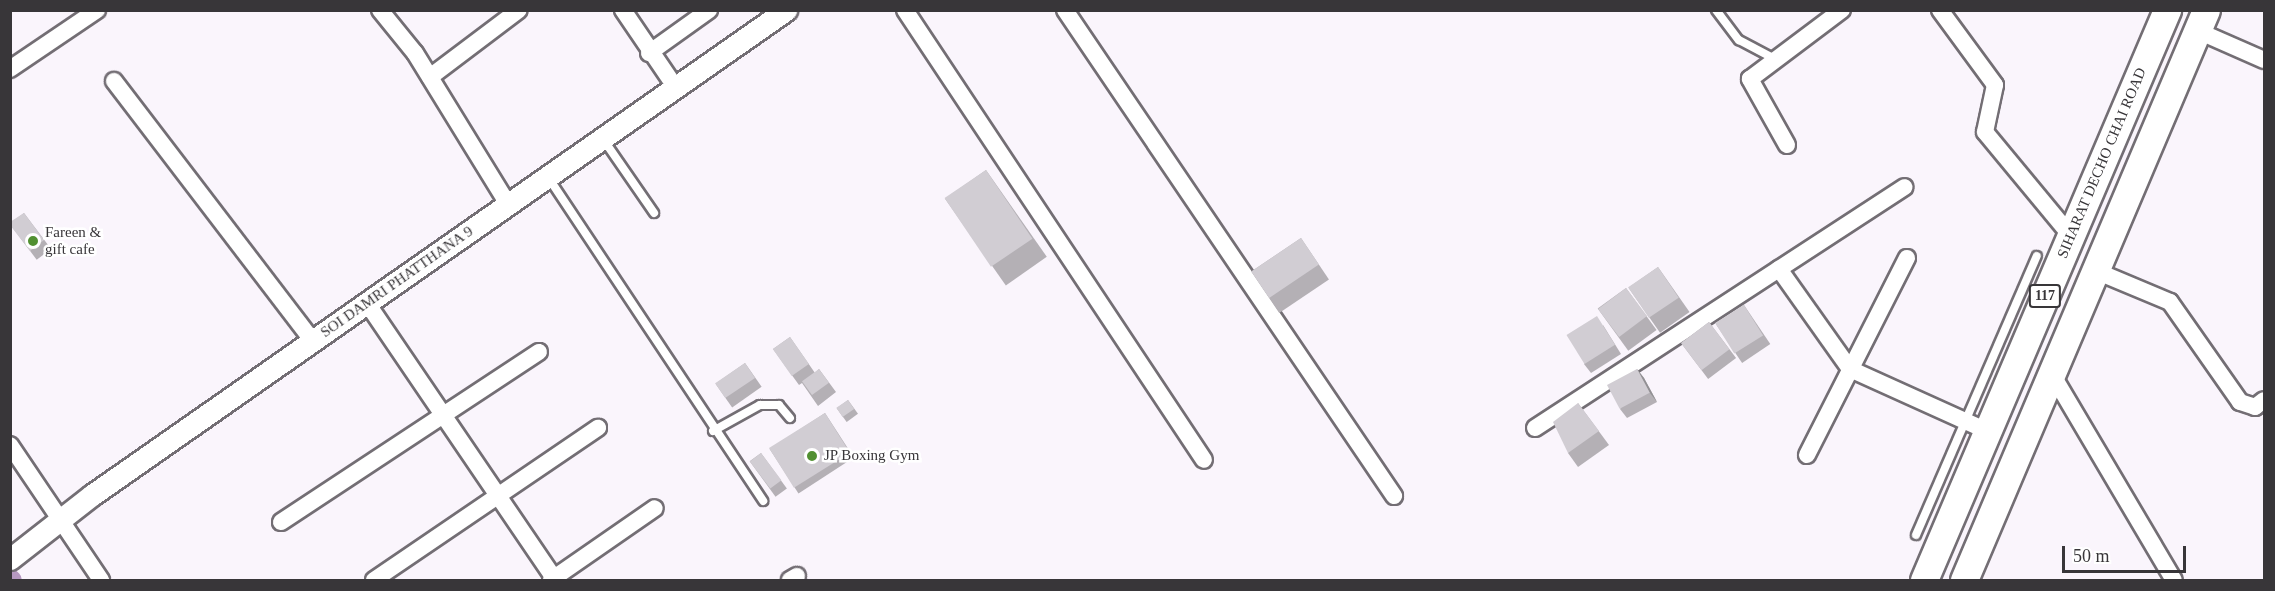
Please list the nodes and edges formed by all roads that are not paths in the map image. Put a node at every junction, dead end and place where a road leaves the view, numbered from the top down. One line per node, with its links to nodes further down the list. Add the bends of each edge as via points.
1 (97, 10): 17 (street)
2 (380, 10): 18 (street)
3 (519, 10): 18 (street)
4 (622, 10): 14 (street)
5 (709, 10): 14 (street)
6 (786, 10): 20 (street, SOI DAMRI PHATTHANA 9)
7 (905, 10): 47 (street)
8 (1065, 10): 48 (street)
9 (1716, 10): 15 (lane, via 1739,40)
10 (1842, 10): 15 (street)
11 (1940, 10): 27 (street, via 1995,85 1985,132)
12 (2167, 10): 27 (main road, SIHARAT DECHO CHAI ROAD / 117)
13 (2202, 21): 16 (street); 31 (main road, 117)
14 (649, 53): 20 (street)
15 (1773, 58): 22 (street, via 1750,79)
16 (2265, 60)
17 (10, 69)
18 (430, 77): 25 (street)
19 (114, 81): 34 (street)
20 (676, 88): 21 (street, SOI DAMRI PHATTHANA 9)
21 (603, 139): 23 (street, SOI DAMRI PHATTHANA 9); 26 (lane)
22 (1787, 145)
23 (548, 177): 25 (street, SOI DAMRI PHATTHANA 9); 44 (lane)
24 (1904, 187): 30 (street)
25 (508, 204): 33 (street, SOI DAMRI PHATTHANA 9)
26 (654, 213)
27 (2071, 236): 32 (main road, SIHARAT DECHO CHAI ROAD / 117)
28 (2037, 256): 32 (lane)
29 (1907, 258): 36 (street)
30 (1779, 269): 36 (street); 43 (street)
31 (2096, 271): 37 (main road, 117); 38 (street, via 2170,302 2240,402 2255,407)
32 (2038, 283): 41 (main road, SIHARAT DECHO CHAI ROAD / 117)
33 (367, 303): 34 (street, SOI DAMRI PHATTHANA 9); 39 (street)
34 (313, 341): 52 (street, SOI DAMRI PHATTHANA 9)
35 (539, 352): 39 (street)
36 (1850, 369): 41 (street); 46 (street)
37 (2052, 374): 60 (main road, 117); 61 (street)
38 (2265, 400)
39 (445, 418): 49 (street); 53 (street)
40 (790, 418): 44 (lane, via 779,405 760,405)
41 (1977, 427): 54 (lane); 59 (main road, SIHARAT DECHO CHAI ROAD / 117)
42 (598, 428): 49 (street)
43 (1535, 428)
44 (713, 431): 50 (lane)
45 (10, 445): 52 (street)
46 (1807, 454)
47 (1204, 460)
48 (1394, 496)
49 (499, 498): 57 (street); 58 (street)
50 (763, 501)
51 (655, 508): 58 (street)
52 (64, 520): 55 (street, SOI DAMRI PHATTHANA 9); 56 (street)
53 (281, 522)
54 (1916, 535)
55 (10, 559)
56 (101, 580)
57 (374, 580)
58 (553, 580)
59 (1924, 580)
60 (1964, 580)
61 (2174, 580)

